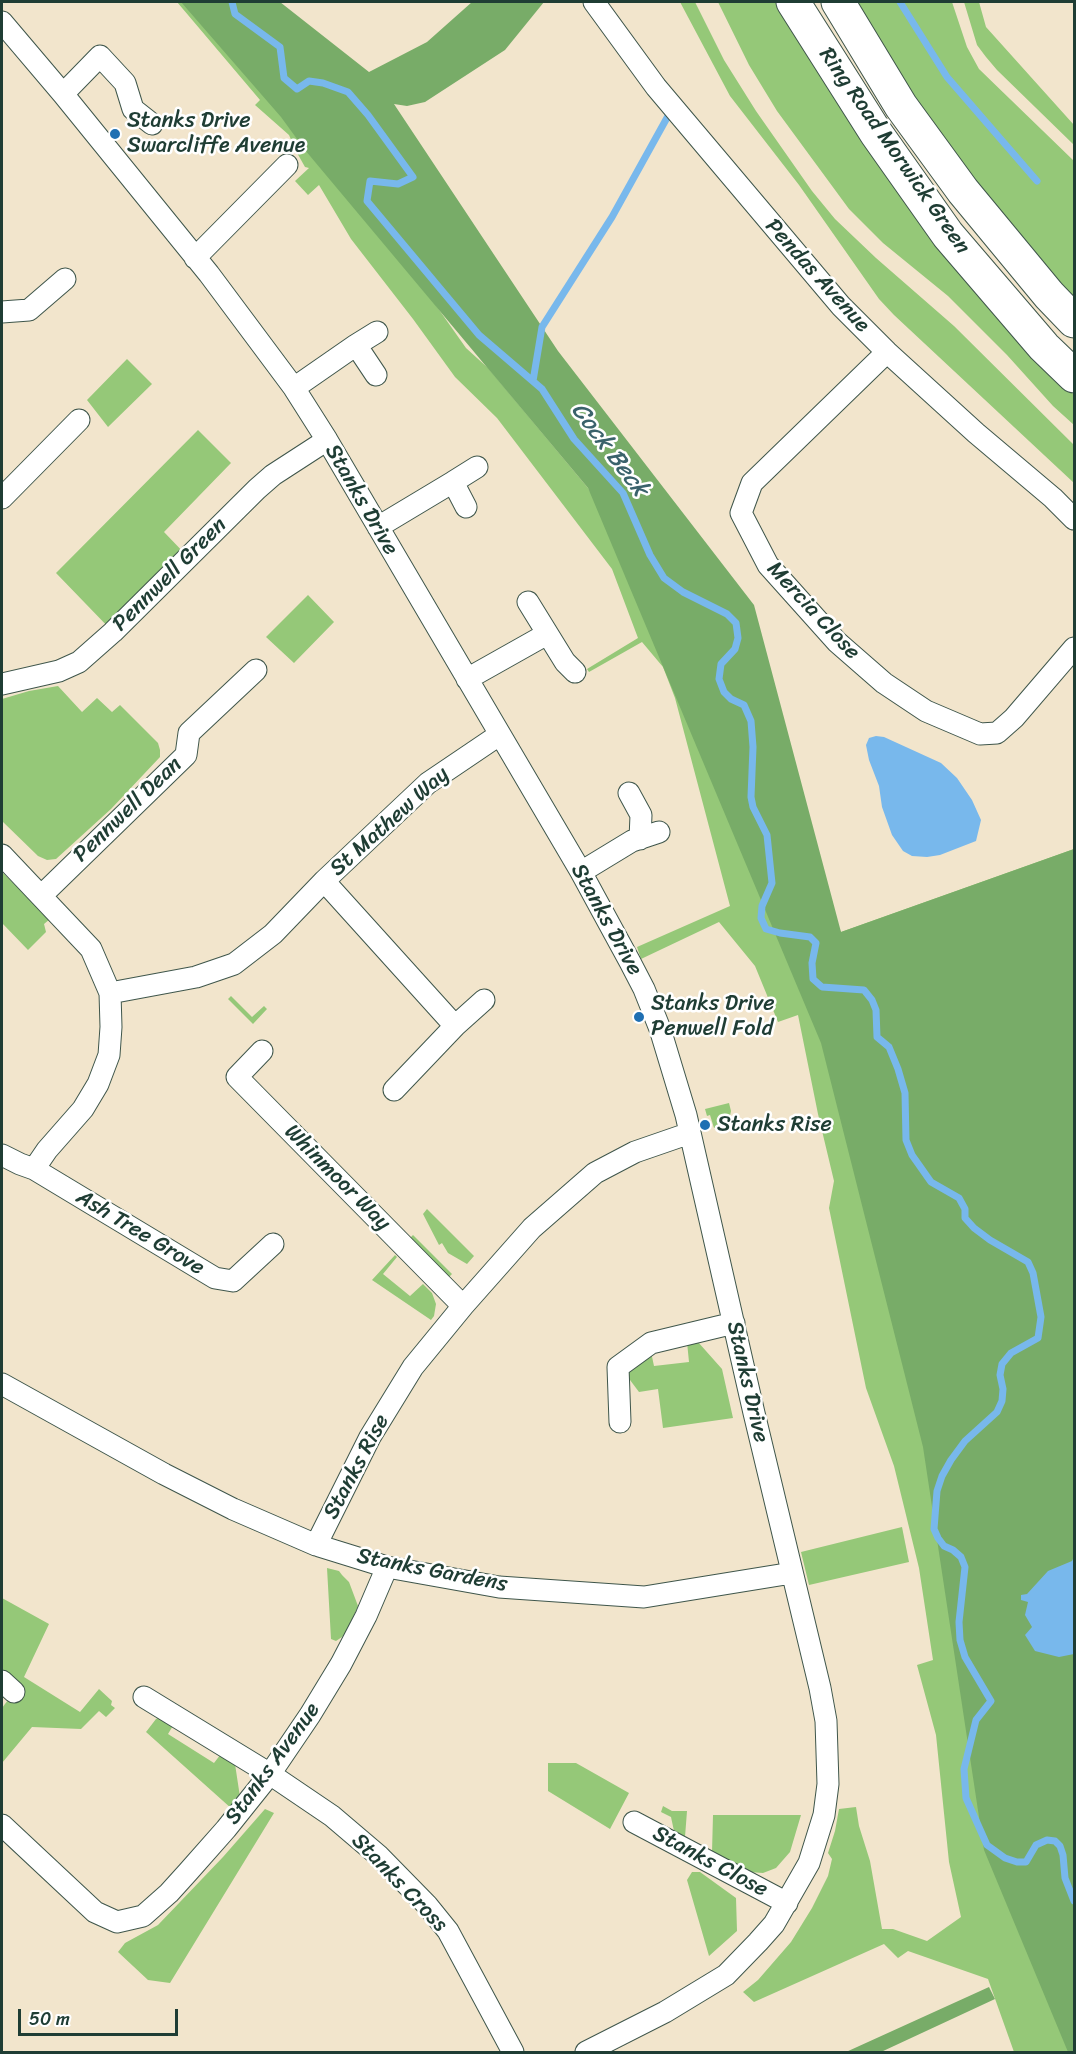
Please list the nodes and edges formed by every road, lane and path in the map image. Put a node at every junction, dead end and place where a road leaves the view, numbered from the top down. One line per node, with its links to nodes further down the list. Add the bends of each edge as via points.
1 (594, 2): 14 (street, Pendas Avenue, via 708,151 841,306)
2 (793, 2): 16 (highway, Ring Road Morwick Green, via 876,133 948,235 1044,347)
3 (838, 2): 11 (highway, Ring Road Morwick Green, via 902,106 963,191)
4 (2, 22): 5 (street, Stanks Drive)
5 (63, 94): 6 (street, via 100,56 125,83 133,109); 8 (street, Stanks Drive)
6 (152, 124)
7 (287, 165): 8 (street)
8 (195, 258): 17 (street, Stanks Drive)
9 (65, 279): 10 (street, via 29,310)
10 (2, 312)
11 (1074, 321)
12 (378, 332): 13 (street)
13 (356, 345): 15 (street); 17 (street)
14 (887, 352): 24 (street, Pendas Avenue); 28 (street, Mercia Close, via 752,483 741,513 768,565 837,642 884,683 926,711 980,734 997,733 1006,725)
15 (376, 375)
16 (1074, 376)
17 (294, 388): 19 (street, Stanks Drive)
18 (84, 419): 22 (street)
19 (327, 440): 25 (street, Stanks Drive); 32 (street, Pennwell Green, via 257,489 79,662 59,671)
20 (477, 467): 21 (street)
21 (453, 482): 23 (street); 25 (street)
22 (2, 498)
23 (466, 507)
24 (1074, 519)
25 (378, 527): 31 (street, Stanks Drive)
26 (528, 602): 27 (street)
27 (547, 634): 30 (street); 31 (street)
28 (1074, 648)
29 (256, 670): 38 (street, Pennwell Dean, via 189,733 186,755)
30 (575, 672)
31 (467, 679): 33 (street, Stanks Drive)
32 (2, 684)
33 (499, 735): 36 (street, Stanks Drive); 37 (street, St Mathew Way, via 428,783)
34 (629, 793): 36 (street, via 650,836 632,842)
35 (2, 855): 38 (street)
36 (581, 872): 44 (street, Stanks Drive, via 644,988)
37 (324, 880): 39 (street, via 273,934 234,964 196,977); 41 (street, St Mathew Way)
38 (40, 896): 39 (street, via 91,949)
39 (110, 993): 46 (street, via 109,1055 98,1084 83,1109)
40 (484, 1000): 41 (street)
41 (455, 1026): 43 (street)
42 (262, 1051): 48 (street, Whinmoor Way, via 237,1077)
43 (394, 1090)
44 (690, 1133): 48 (street, Stanks Rise, via 635,1152 595,1173 532,1228); 49 (street, Stanks Drive)
45 (2, 1155): 46 (street, Ash Tree Grove)
46 (34, 1169): 47 (street, Ash Tree Grove, via 216,1278 233,1281)
47 (273, 1244)
48 (463, 1306): 52 (street, Stanks Rise, via 413,1367 370,1437)
49 (734, 1323): 51 (street, via 651,1343 618,1367); 54 (street, Stanks Drive)
50 (2, 1384): 52 (street, Stanks Gardens, via 164,1474)
51 (620, 1422)
52 (316, 1545): 53 (street, Stanks Gardens)
53 (387, 1567): 54 (street, Stanks Gardens, via 499,1587 644,1598); 56 (street, Stanks Avenue, via 340,1664)
54 (792, 1573): 59 (street, Stanks Drive, via 826,1720 828,1784 824,1815 809,1863)
55 (144, 1697): 56 (street, Stanks Cross)
56 (270, 1774): 58 (street, Stanks Avenue, via 169,1893 143,1916 117,1922 95,1912); 60 (street, Stanks Cross, via 332,1816 427,1905 448,1931)
57 (634, 1822): 59 (street, Stanks Close)
58 (2, 1825)
59 (787, 1903): 61 (street, Stanks Drive, via 764,1936 726,1975)
60 (513, 2052)
61 (586, 2052)

